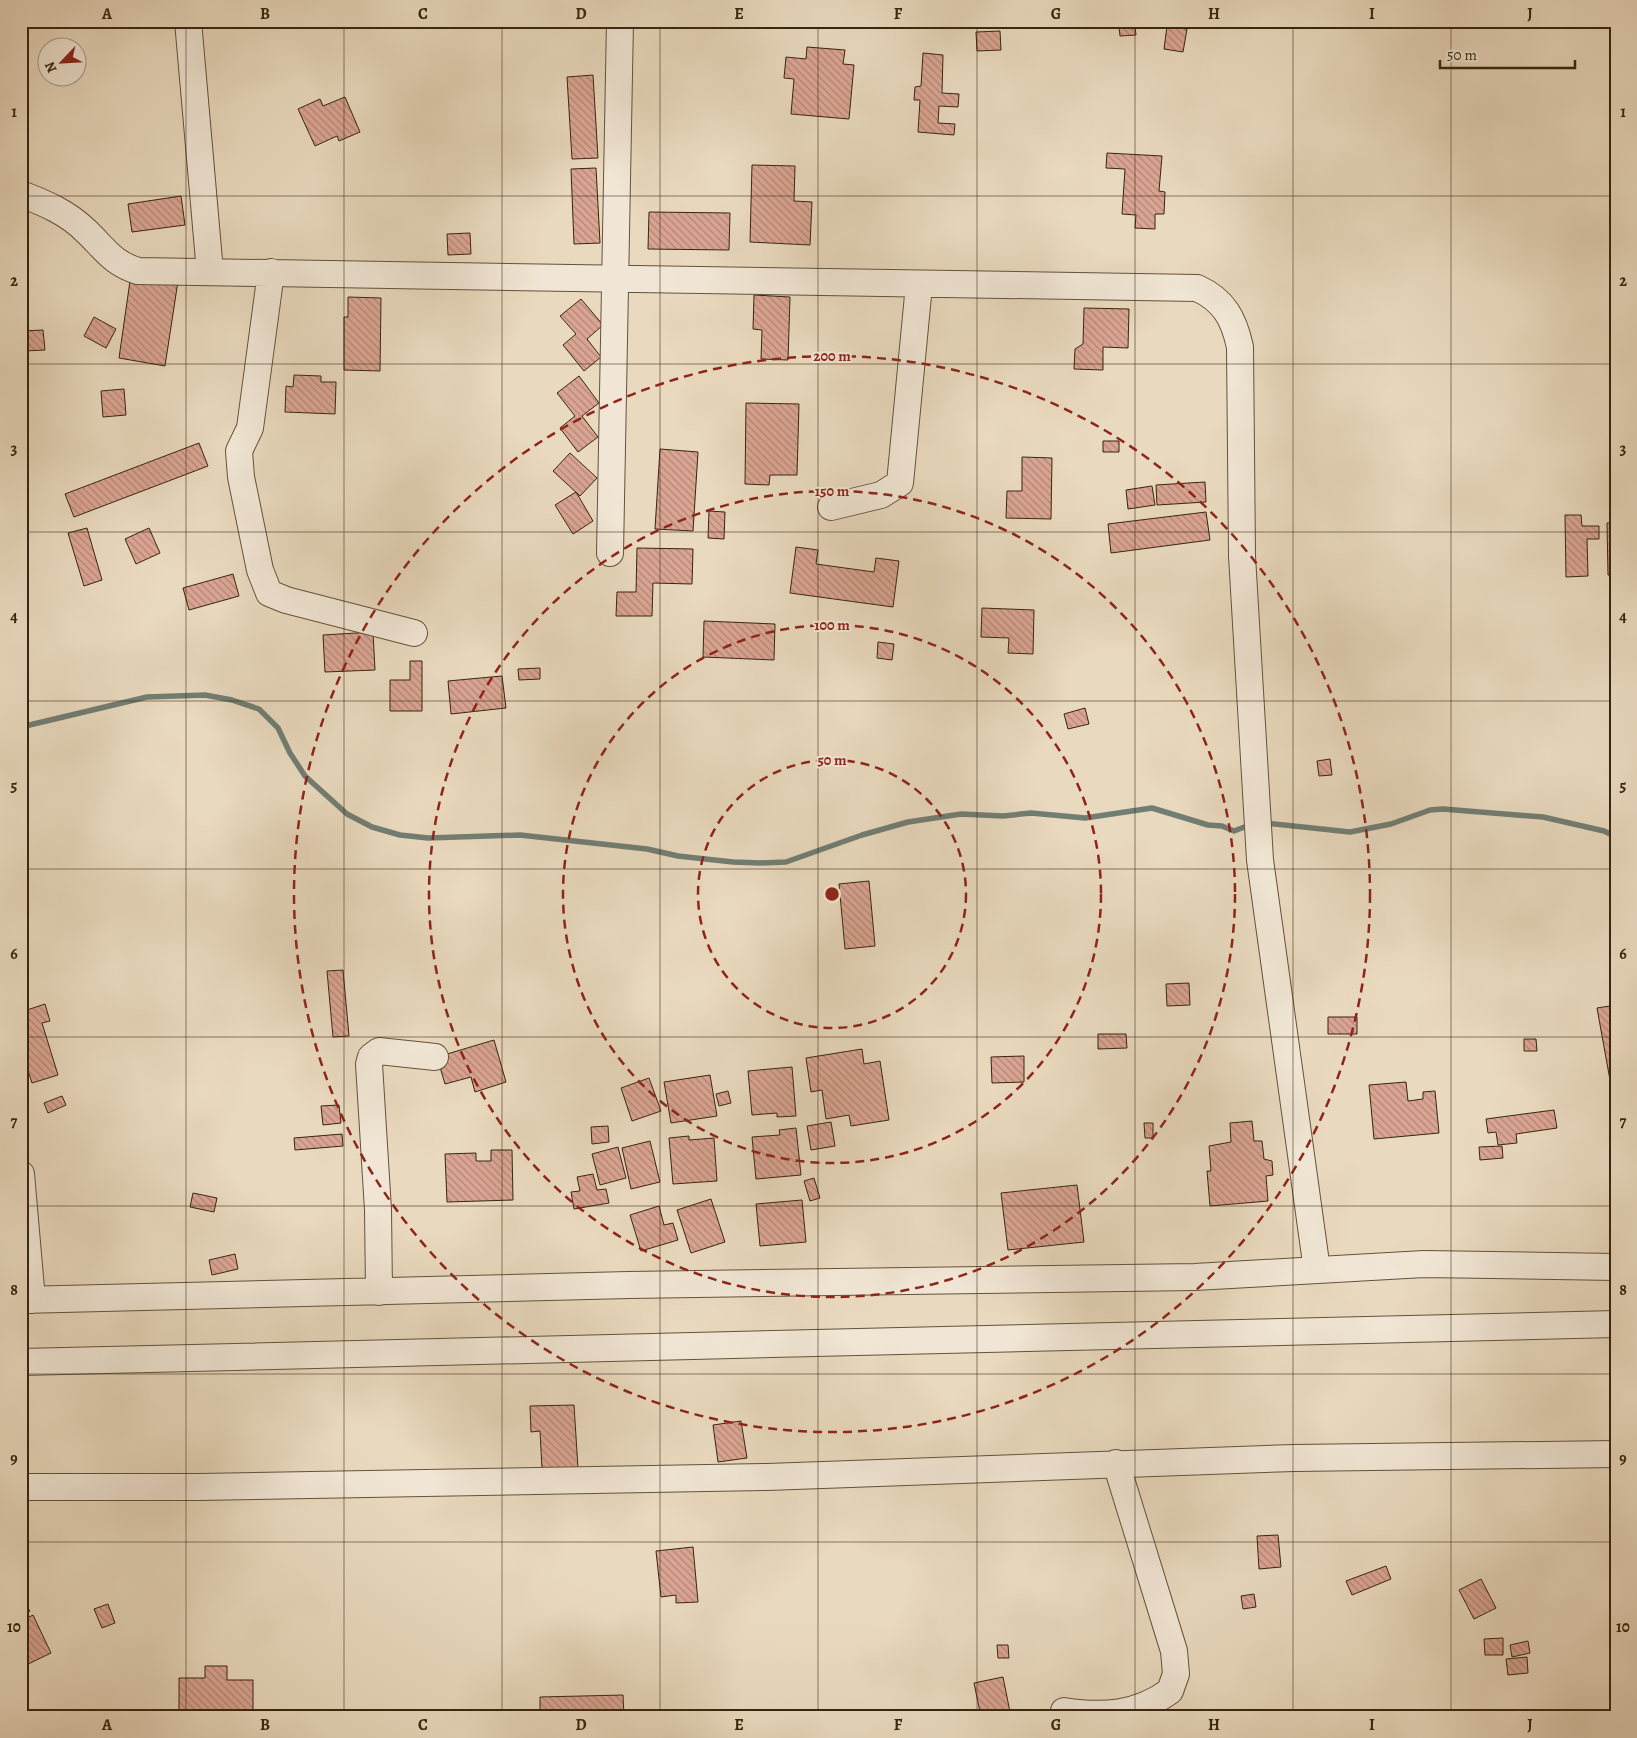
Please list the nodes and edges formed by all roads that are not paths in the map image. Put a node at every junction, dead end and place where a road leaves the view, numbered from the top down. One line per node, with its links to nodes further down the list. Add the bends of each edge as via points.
1 (188, 21): 4 (street)
2 (620, 21): 6 (street)
3 (21, 194): 4 (street, via 66,215 123,266 138,271)
4 (210, 272): 5 (street)
5 (271, 272): 6 (street); 10 (street, via 250,428 239,451 241,477 260,570 269,593)
6 (615, 276): 7 (street); 9 (street)
7 (919, 285): 8 (street, via 900,484 882,495); 14 (street, via 1197,288 1214,296 1231,319 1240,347 1242,556 1260,860)
8 (831, 507)
9 (610, 553)
10 (414, 633)
11 (435, 1057): 15 (street, via 379,1050 369,1064 378,1210)
12 (21, 1174): 16 (street)
13 (1616, 1267): 14 (street, via 1424,1264)
14 (1317, 1270): 15 (street, via 1185,1277)
15 (379, 1292): 16 (street)
16 (27, 1300)
17 (1616, 1324): 18 (street)
18 (21, 1362)
19 (1616, 1454): 20 (street)
20 (1116, 1463): 21 (street, via 767,1477 228,1487); 22 (street, via 1174,1651 1176,1674 1170,1691 1138,1708 1105,1715)
21 (21, 1487)
22 (1064, 1711)

